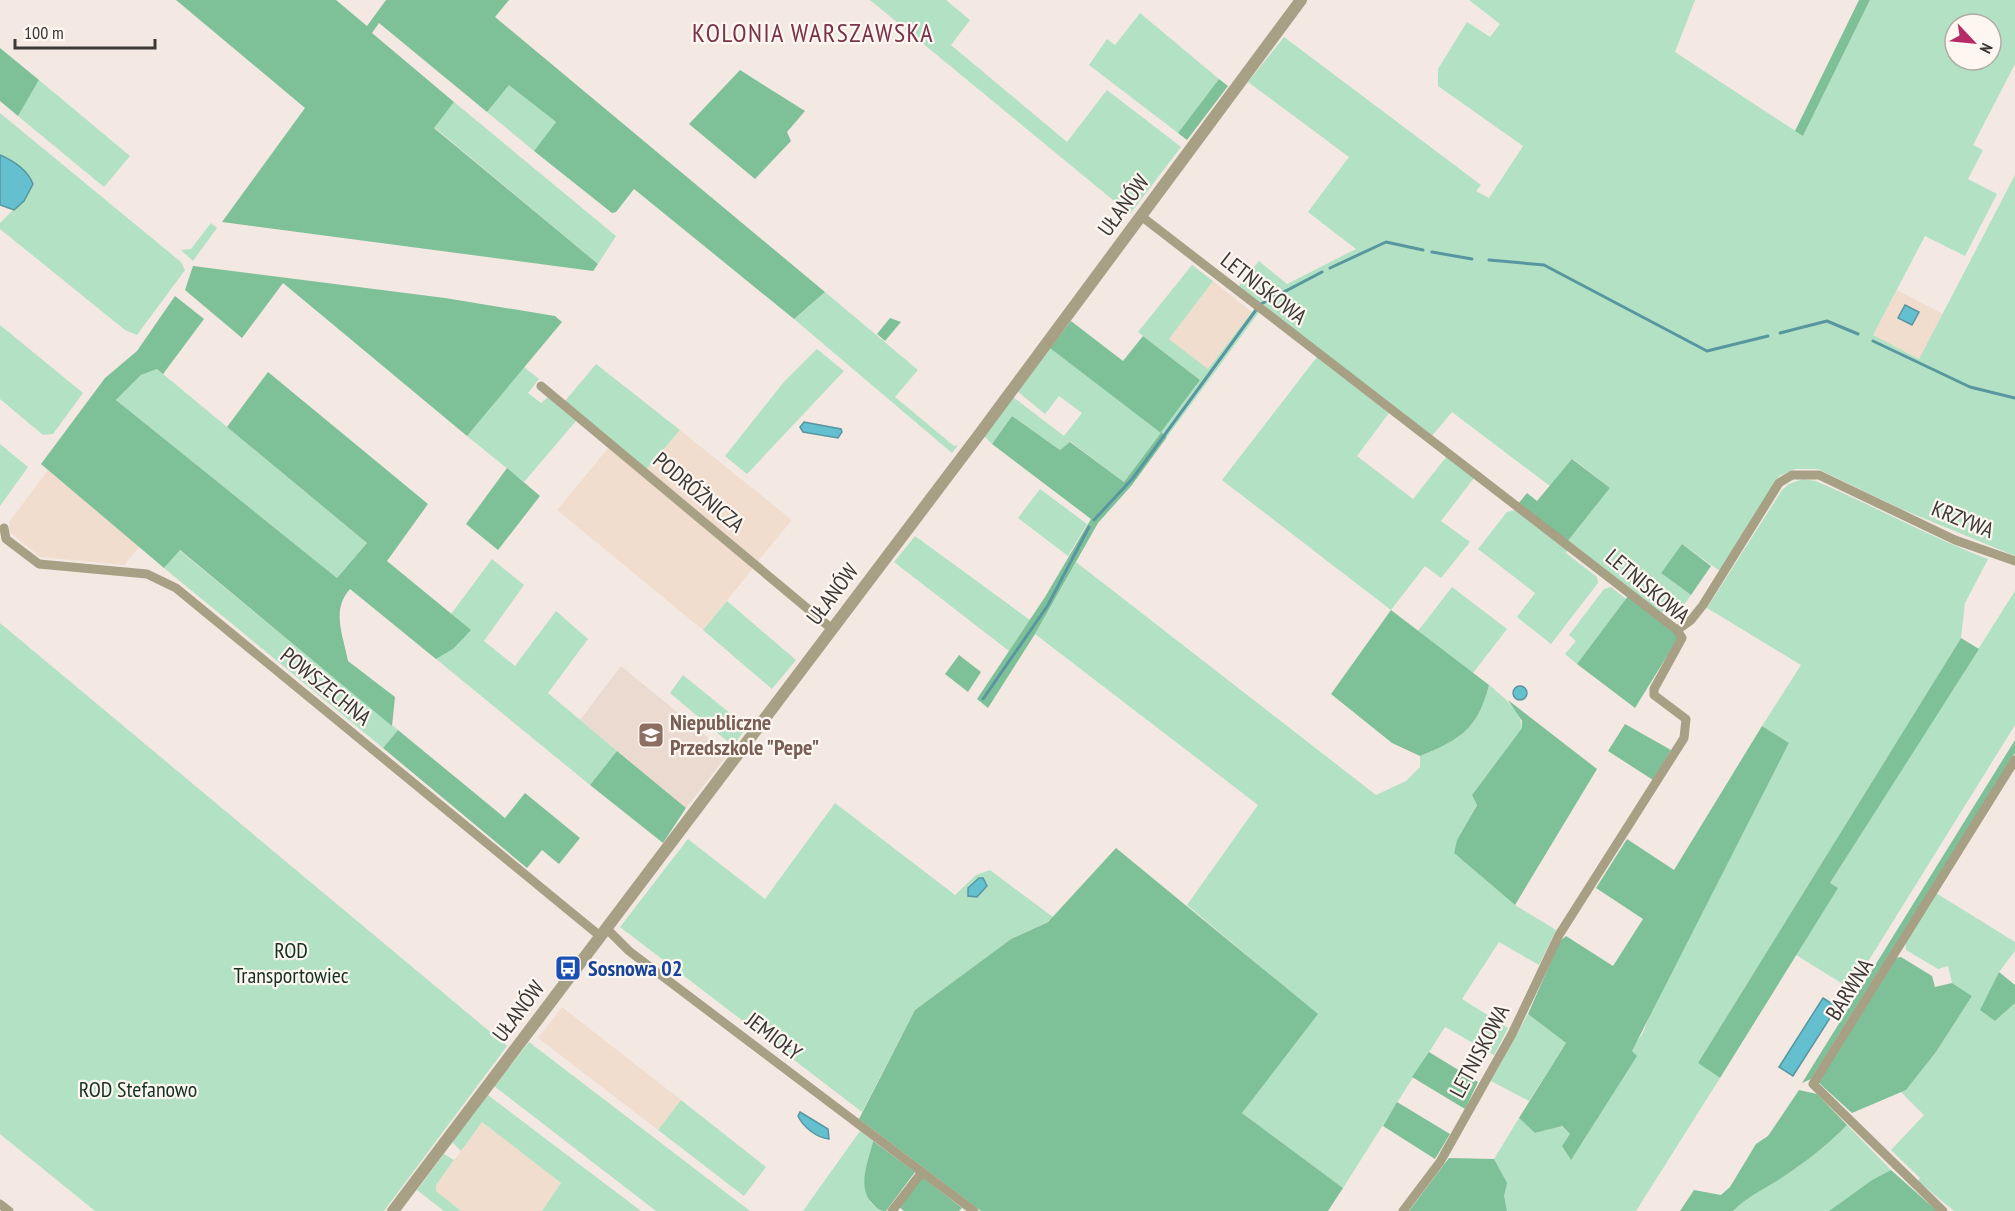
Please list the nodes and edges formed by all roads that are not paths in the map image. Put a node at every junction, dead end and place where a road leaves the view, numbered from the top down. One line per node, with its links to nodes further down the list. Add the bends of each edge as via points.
1 (1301, 0): 2 (street, UŁANÓW)
2 (1141, 216): 6 (street, UŁANÓW); 7 (street, LETNISKOWA)
3 (541, 386): 6 (street, PODRÓŻNICZA)
4 (4, 528): 9 (street, POWSZECHNA, via 6,539 39,564 147,574 176,588)
5 (2015, 561): 7 (street, KRZYWA, via 1955,540 1819,475 1801,474 1784,479 1703,606)
6 (832, 629): 9 (street, UŁANÓW)
7 (1677, 630): 16 (street, LETNISKOWA, via 1681,645 1654,695 1686,719 1684,738 1559,935 1512,1034 1440,1162)
8 (2015, 760): 17 (street, BARWNA, via 1813,1084)
9 (603, 932): 10 (street, JEMIOŁY); 13 (street, UŁANÓW)
10 (922, 1172): 14 (street); 15 (street, JEMIOŁY)
11 (0, 1204): 12 (street)
12 (9, 1211)
13 (393, 1211)
14 (892, 1211)
15 (974, 1211)
16 (1403, 1211)
17 (1943, 1211)

